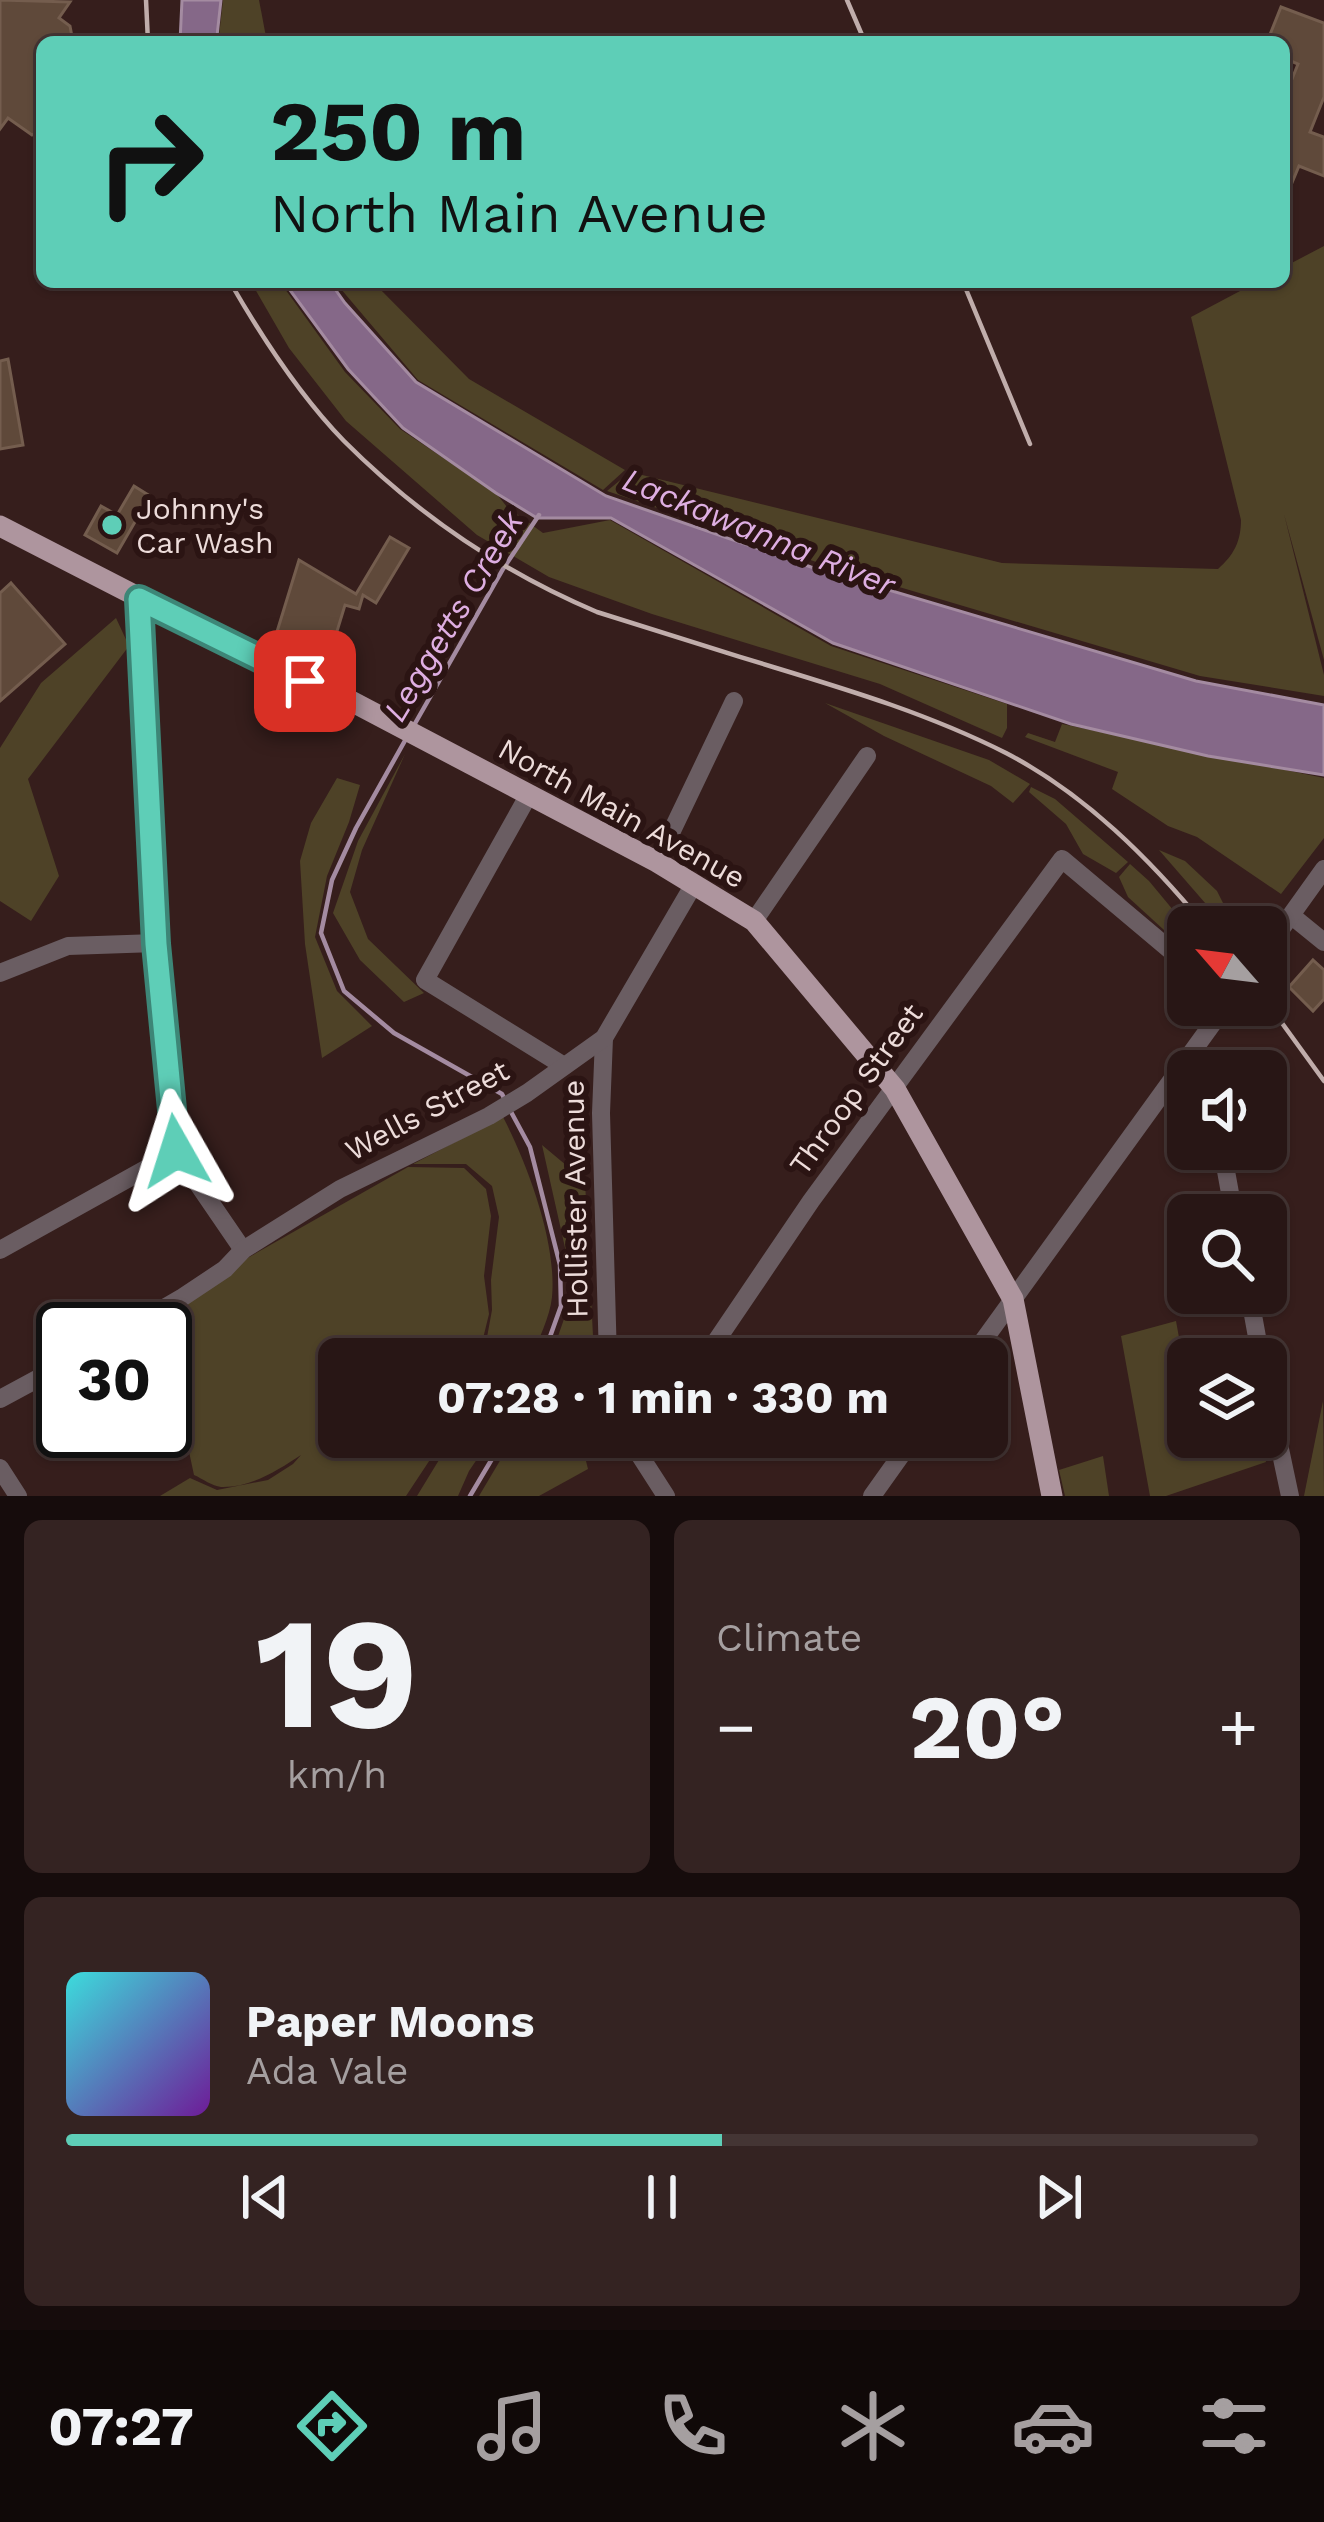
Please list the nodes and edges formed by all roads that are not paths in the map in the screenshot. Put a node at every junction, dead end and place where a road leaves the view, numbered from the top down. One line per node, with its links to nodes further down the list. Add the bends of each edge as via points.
1 (0, 526): 2 (main road, North Main Avenue)
2 (139, 599): 5 (main road, North Main Avenue); 13 (street)
3 (734, 701): 6 (street)
4 (867, 756): 10 (street)
5 (528, 796): 6 (main road, North Main Avenue); 20 (street, Hollister Avenue, via 425,980)
6 (657, 862): 8 (main road, North Main Avenue)
7 (1324, 869): 9 (street)
8 (694, 884): 10 (main road, North Main Avenue); 17 (street, Wells Street)
9 (1292, 916): 11 (street); 12 (street)
10 (754, 921): 21 (main road, North Main Avenue)
11 (1287, 923)
12 (1324, 942)
13 (156, 944): 15 (street, via 68,946); 22 (street)
14 (1167, 947): 21 (street, Throop Street, via 1062,859)
15 (0, 973)
16 (1210, 1026): 18 (street)
17 (604, 1038): 20 (street, Wells Street); 27 (street, Hollister Avenue)
18 (1196, 1044): 19 (street); 25 (street)
19 (1198, 1050)
20 (564, 1066): 24 (street, Wells Street, via 489,1117 340,1190)
21 (895, 1089): 25 (main road, North Main Avenue); 28 (street, Throop Street)
22 (176, 1151): 23 (street); 24 (street)
23 (0, 1250)
24 (243, 1250): 26 (street, Wells Street)
25 (1013, 1299): 29 (street); 39 (main road, North Main Avenue)
26 (173, 1302)
27 (607, 1338)
28 (718, 1338)
29 (985, 1338)
30 (36, 1380): 31 (street)
31 (0, 1400)
32 (639, 1458): 37 (street)
33 (899, 1458): 38 (street)
34 (1282, 1458): 40 (street)
35 (0, 1468): 36 (street)
36 (18, 1496)
37 (666, 1496)
38 (872, 1496)
39 (1052, 1496)
40 (1290, 1496)

